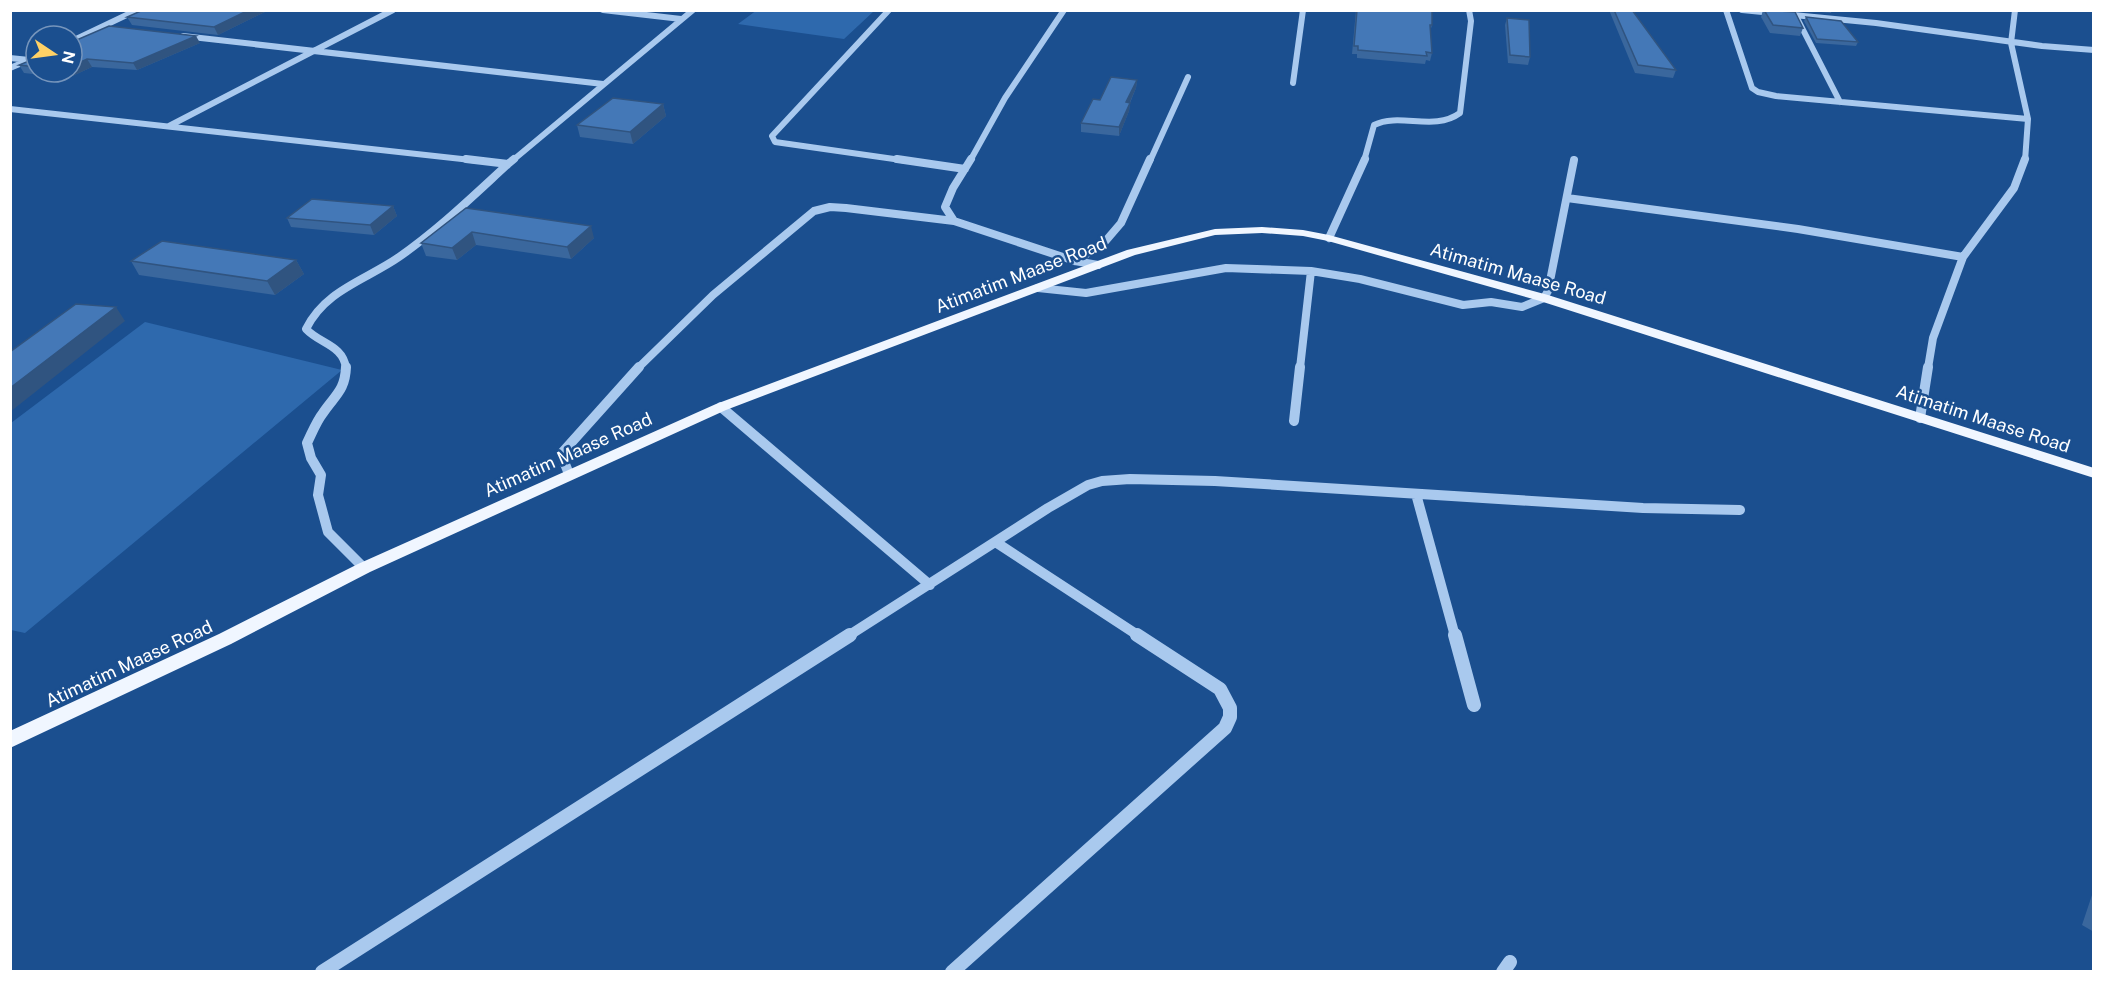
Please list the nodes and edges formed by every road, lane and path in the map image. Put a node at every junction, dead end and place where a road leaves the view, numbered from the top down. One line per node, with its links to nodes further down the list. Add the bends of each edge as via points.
1 (137, 10): 14 (street)
2 (393, 10): 20 (street)
3 (603, 10): 13 (street)
4 (693, 10): 13 (street)
5 (889, 10): 32 (street, via 772,136 775,142)
6 (1064, 10): 32 (street, via 1005,98)
7 (1303, 10): 24 (street)
8 (1469, 10): 35 (street, via 1460,112 1455,118 1441,121 1382,121 1374,125 1364,162)
9 (1726, 10): 26 (street, via 1752,88 1776,96)
10 (1742, 10): 12 (street)
11 (2015, 10): 18 (street)
12 (1795, 15): 18 (street, via 1959,33); 26 (street)
13 (681, 19): 25 (street)
14 (103, 27): 15 (street); 17 (street)
15 (115, 28)
16 (174, 35): 20 (street)
17 (84, 36)
18 (2011, 43): 19 (street); 28 (street)
19 (2094, 50)
20 (317, 51): 25 (street); 29 (street)
21 (24, 63): 22 (street)
22 (10, 68)
23 (1188, 77): 37 (street, via 1121,223 1103,244)
24 (1293, 83)
25 (603, 84): 31 (street)
26 (1840, 102): 28 (street)
27 (10, 109): 29 (street)
28 (2028, 120): 36 (street, via 2025,165 2014,188)
29 (168, 126): 31 (street)
30 (1574, 160): 33 (street)
31 (508, 164): 50 (street, via 398,258 330,298 310,316 306,329 316,341 338,349 344,358 345,378 307,443 321,475 318,495 328,532)
32 (965, 169): 34 (street, via 945,207)
33 (1567, 198): 36 (street, via 1798,229); 41 (street, via 1553,273)
34 (954, 221): 37 (street); 46 (street, via 838,207 814,211 709,298 593,415 561,454)
35 (1329, 238): 38 (main road, Atimatim Maase Road, via 1262,230 1215,232 1131,252); 41 (main road, Atimatim Maase Road)
36 (1963, 257): 43 (street, via 1932,338)
37 (1075, 261): 38 (street)
38 (1098, 265): 40 (main road, Atimatim Maase Road)
39 (1311, 272): 40 (street, via 1226,268 1086,293); 41 (street, via 1360,279 1463,305 1522,307); 44 (street)
40 (1038, 288): 42 (main road, Atimatim Maase Road)
41 (1544, 298): 43 (main road, Atimatim Maase Road)
42 (721, 407): 46 (main road, Atimatim Maase Road); 51 (street)
43 (1920, 418): 45 (main road, Atimatim Maase Road)
44 (1293, 421)
45 (2094, 473)
46 (569, 474): 50 (main road, Atimatim Maase Road)
47 (1416, 494): 48 (street); 49 (street, via 1215,481 1102,481 1048,508); 52 (street)
48 (1740, 510)
49 (997, 543): 51 (street); 55 (street, via 1220,689 1230,704 1230,719 1225,728)
50 (364, 568): 53 (main road, Atimatim Maase Road, via 225,639)
51 (930, 585): 54 (street)
52 (1474, 705)
53 (10, 740)
54 (322, 972)
55 (952, 972)

